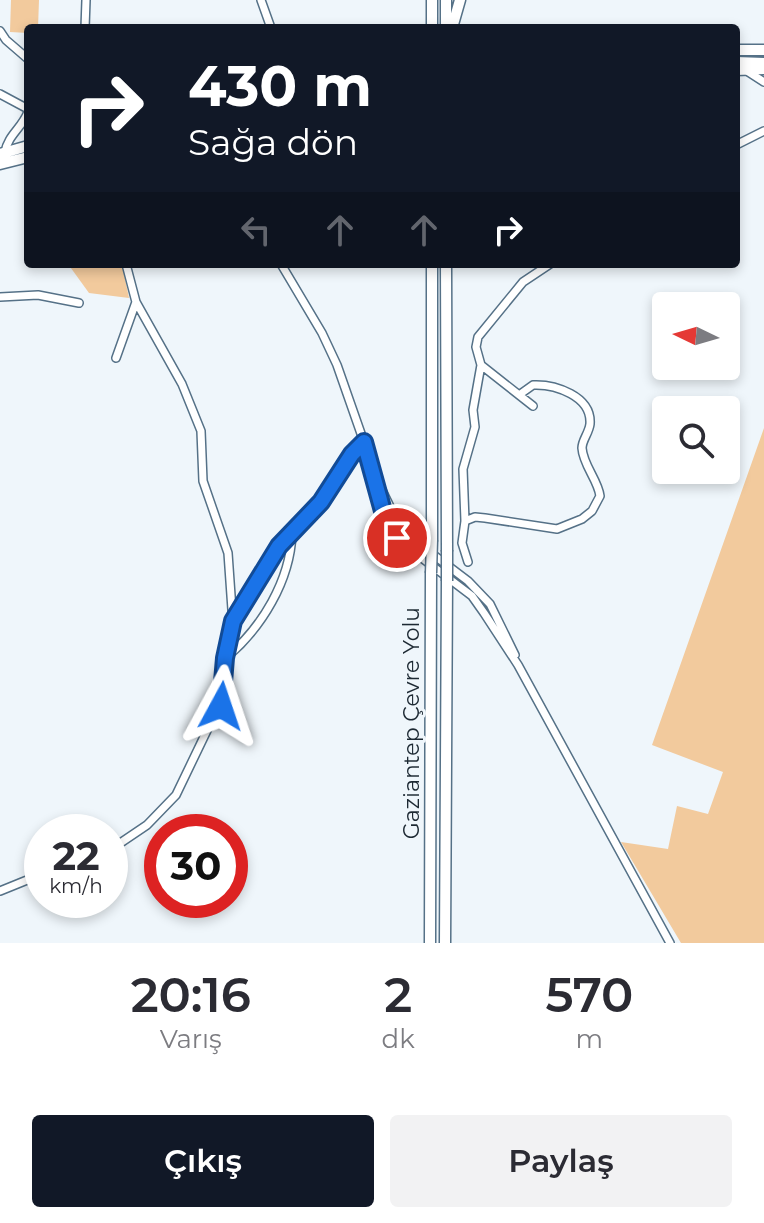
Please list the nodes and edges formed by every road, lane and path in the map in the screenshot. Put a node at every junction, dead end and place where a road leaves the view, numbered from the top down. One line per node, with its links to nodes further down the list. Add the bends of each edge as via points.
1 (86, 0): 6 (street)
2 (261, 0): 7 (street)
3 (432, 0): 8 (highway)
4 (446, 0): 9 (highway)
5 (460, 0): 10 (highway)
6 (85, 24)
7 (270, 24)
8 (432, 24)
9 (446, 24)
10 (453, 24)
11 (0, 31): 13 (street)
12 (764, 53): 14 (highway)
13 (24, 56)
14 (740, 61)
15 (740, 61): 18 (highway)
16 (740, 61): 19 (highway)
17 (740, 62): 20 (street)
18 (764, 63)
19 (764, 69)
20 (764, 82)
21 (0, 94): 22 (street)
22 (24, 109)
23 (24, 123): 27 (street)
24 (764, 131): 25 (street)
25 (740, 143)
26 (24, 147): 27 (highway)
27 (3, 153)
28 (24, 158): 29 (highway)
29 (0, 164)
30 (127, 268): 36 (street)
31 (283, 268): 42 (street, via 327,344)
32 (432, 268): 51 (highway, Gaziantep Çevre Yolu, bridge)
33 (446, 268): 52 (highway, Gaziantep Çevre Yolu, bridge)
34 (544, 268): 39 (street, via 523,282 478,337)
35 (0, 297): 37 (street, via 38,295)
36 (136, 302): 38 (street); 46 (street, via 182,384 201,431 203,481 228,553)
37 (79, 303)
38 (116, 358)
39 (481, 365): 40 (street); 43 (street, via 475,427 463,469)
40 (519, 395): 41 (street); 43 (street, via 533,385 545,385 583,403 590,421 582,447 600,496 582,519 557,529 475,517)
41 (533, 406)
42 (364, 442): 44 (street); 53 (street, via 386,522 397,538 472,596 518,665)
43 (465, 521): 45 (street, via 462,543)
44 (292, 534): 46 (street, via 279,546); 47 (street, via 270,609)
45 (468, 562)
46 (233, 621): 47 (street)
47 (225, 658): 48 (street, via 221,706 176,795)
48 (128, 838)
49 (24, 881): 50 (street)
50 (1, 891)
51 (430, 943)
52 (445, 943)
53 (670, 943)

